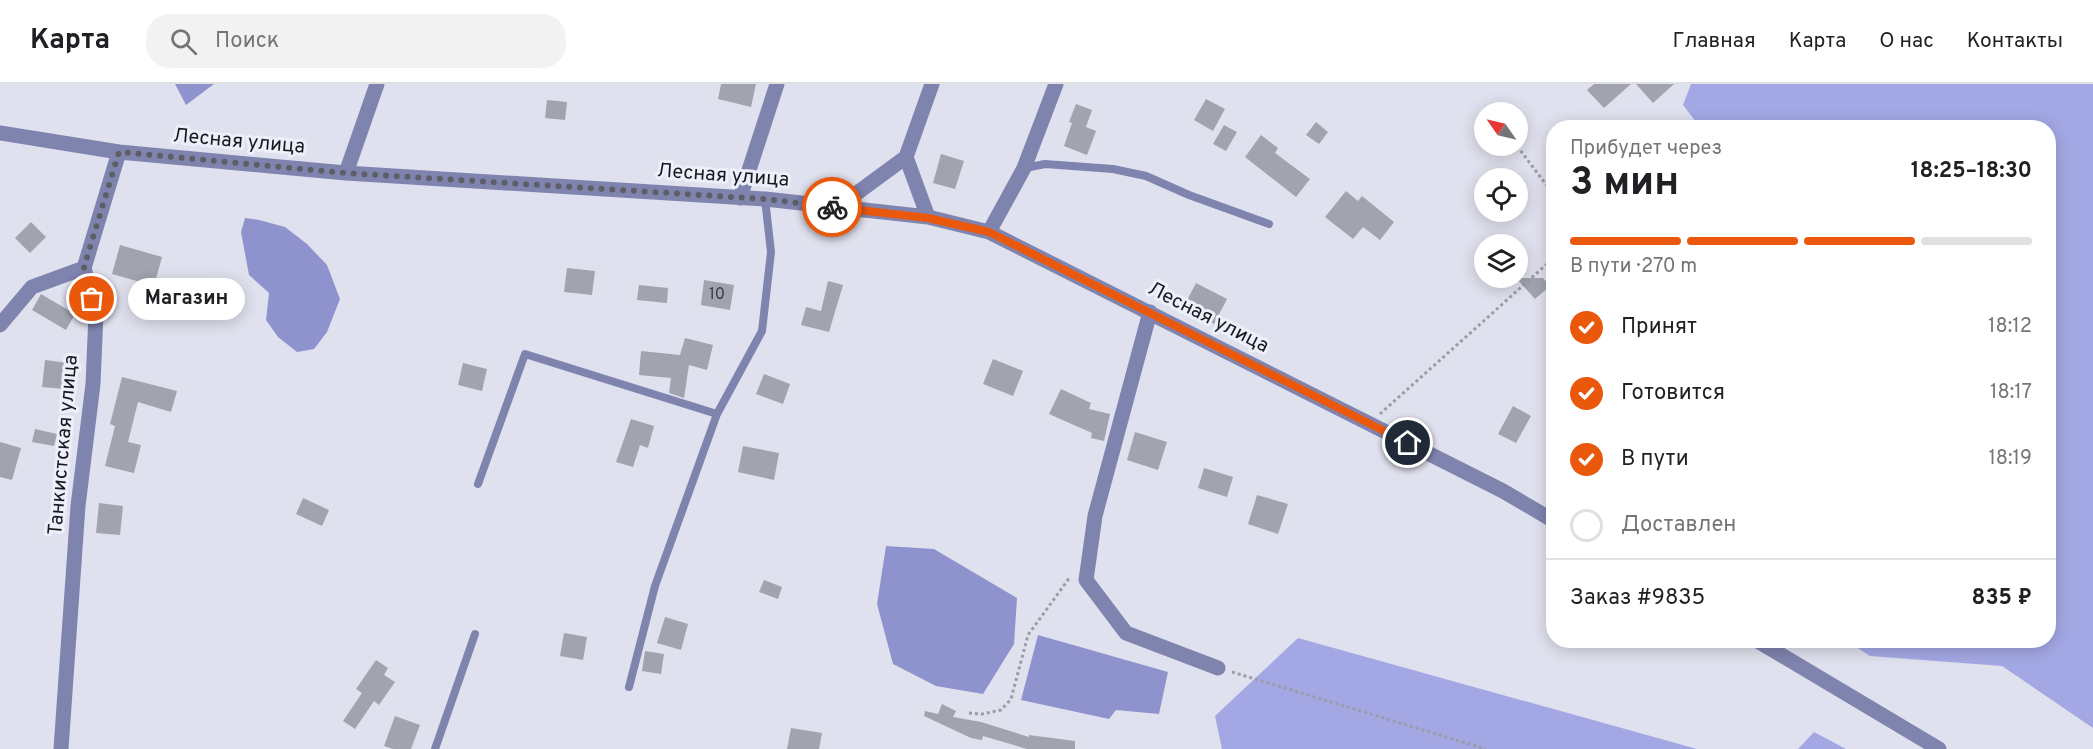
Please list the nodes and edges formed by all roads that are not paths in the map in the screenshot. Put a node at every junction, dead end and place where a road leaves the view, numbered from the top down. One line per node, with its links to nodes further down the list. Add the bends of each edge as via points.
1 (377, 84): 9 (street)
2 (777, 84): 10 (street)
3 (932, 84): 7 (street)
4 (1056, 84): 8 (street)
5 (0, 133): 6 (street, Лесная улица)
6 (119, 152): 9 (street, Лесная улица); 16 (street)
7 (906, 157): 12 (street); 13 (street)
8 (1024, 168): 14 (lane, via 1046,164 1113,169 1146,176); 15 (street)
9 (346, 173): 10 (street, Лесная улица)
10 (740, 198): 11 (street, Лесная улица)
11 (765, 199): 12 (street, Лесная улица); 19 (lane, via 771,252 762,331)
12 (838, 207): 13 (street, Лесная улица)
13 (928, 218): 15 (street, Лесная улица)
14 (1269, 224)
15 (989, 232): 17 (street, Лесная улица)
16 (84, 267): 18 (street, via 32,287); 26 (street, Танкистская улица, via 96,314 93,384 78,506)
17 (1150, 312): 21 (street, Лесная улица); 24 (street, via 1095,516 1086,580 1126,633)
18 (0, 325)
19 (717, 414): 20 (lane, via 525,354); 25 (lane, via 655,586)
20 (478, 484)
21 (1546, 516)
22 (475, 634): 27 (lane)
23 (1769, 648): 28 (street)
24 (1218, 668)
25 (629, 687)
26 (61, 749)
27 (435, 749)
28 (1939, 749)

